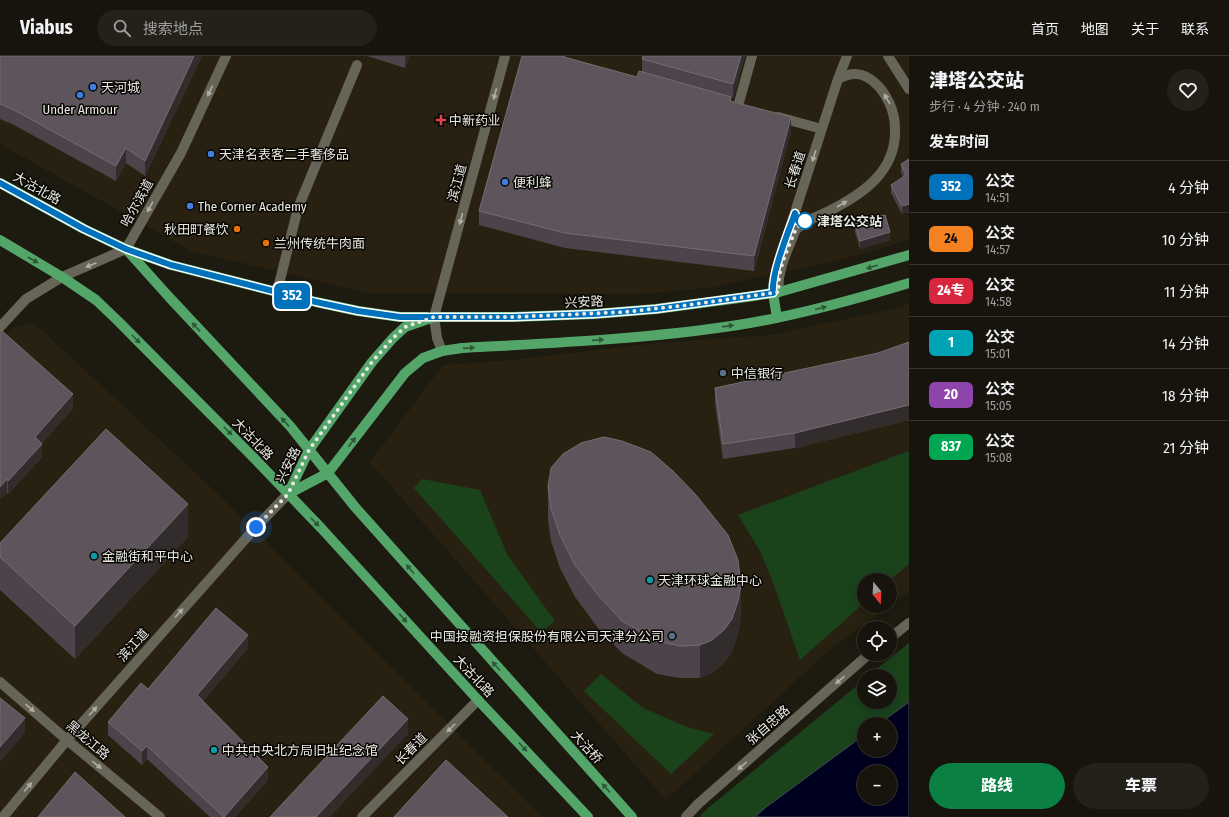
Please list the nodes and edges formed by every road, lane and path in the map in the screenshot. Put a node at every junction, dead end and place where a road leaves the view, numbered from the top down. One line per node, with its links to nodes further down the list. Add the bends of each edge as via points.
1 (226, 56): 16 (street, 哈尔滨道, one-way to 16, via 181,153)
2 (505, 56): 22 (street, 滨江道, one-way to 22)
3 (752, 56): 9 (street)
4 (847, 56): 7 (street, 长春道)
5 (888, 56): 8 (street)
6 (357, 65): 20 (street, via 298,208)
7 (838, 79): 11 (street, 长春道); 14 (street, one-way to 7, via 848,201 877,178 887,166 896,139 894,113 882,90 866,76 858,73)
8 (909, 89)
9 (738, 106)
10 (768, 115): 11 (street)
11 (822, 129): 13 (street, 长春道, one-way to 13)
12 (0, 183): 16 (main road, 大沽北路)
13 (795, 213): 14 (street, via 798,221); 21 (street, 长春道, via 777,266 773,283)
14 (807, 221): 21 (street, via 795,231 782,266)
15 (0, 240): 18 (main road, 大沽北路, one-way to 18)
16 (126, 249): 18 (street, one-way to 18); 20 (main road, 大沽北路, via 171,265); 26 (main road, 大沽北路, one-way to 16, via 290,426)
17 (909, 255): 21 (main road, 兴安路, one-way to 21)
18 (62, 277): 24 (street, via 26,298); 28 (main road, 大沽北路, one-way to 28, via 96,300 118,321)
19 (909, 283): 23 (main road, 兴安路, one-way to 19)
20 (277, 292): 22 (main road, 大沽北路, via 358,311 400,317)
21 (776, 292): 22 (main road, 兴安路, via 610,313); 23 (main road)
22 (434, 317): 25 (street); 26 (main road, 兴安路, via 405,327 393,338 372,362)
23 (780, 317): 25 (main road, 兴安路, one-way to 23, via 613,339 708,329)
24 (0, 327)
25 (442, 351): 27 (main road, 兴安路, one-way to 25, via 404,373 423,358)
26 (309, 450): 27 (main road, 大沽北路); 28 (main road, 兴安路)
27 (328, 473): 28 (main road, 兴安路); 33 (main road, 大沽北路, one-way to 27, via 355,507)
28 (288, 494): 34 (main road, 大沽北路, one-way to 34); 35 (street, 滨江道, one-way to 28)
29 (909, 623): 30 (street)
30 (897, 632)
31 (861, 661): 41 (street, 张自忠路, one-way to 41)
32 (0, 682): 35 (street, 黑龙江路, one-way to 35)
33 (522, 695): 40 (main road, 大沽桥, one-way to 33)
34 (478, 700): 38 (street, 长春道, one-way to 38); 39 (main road, 大沽北路, one-way to 39)
35 (67, 740): 36 (street, 滨江道, one-way to 35); 37 (street, 黑龙江路, one-way to 37)
36 (3, 817)
37 (160, 817)
38 (362, 817)
39 (588, 817)
40 (632, 817)
41 (686, 817)

